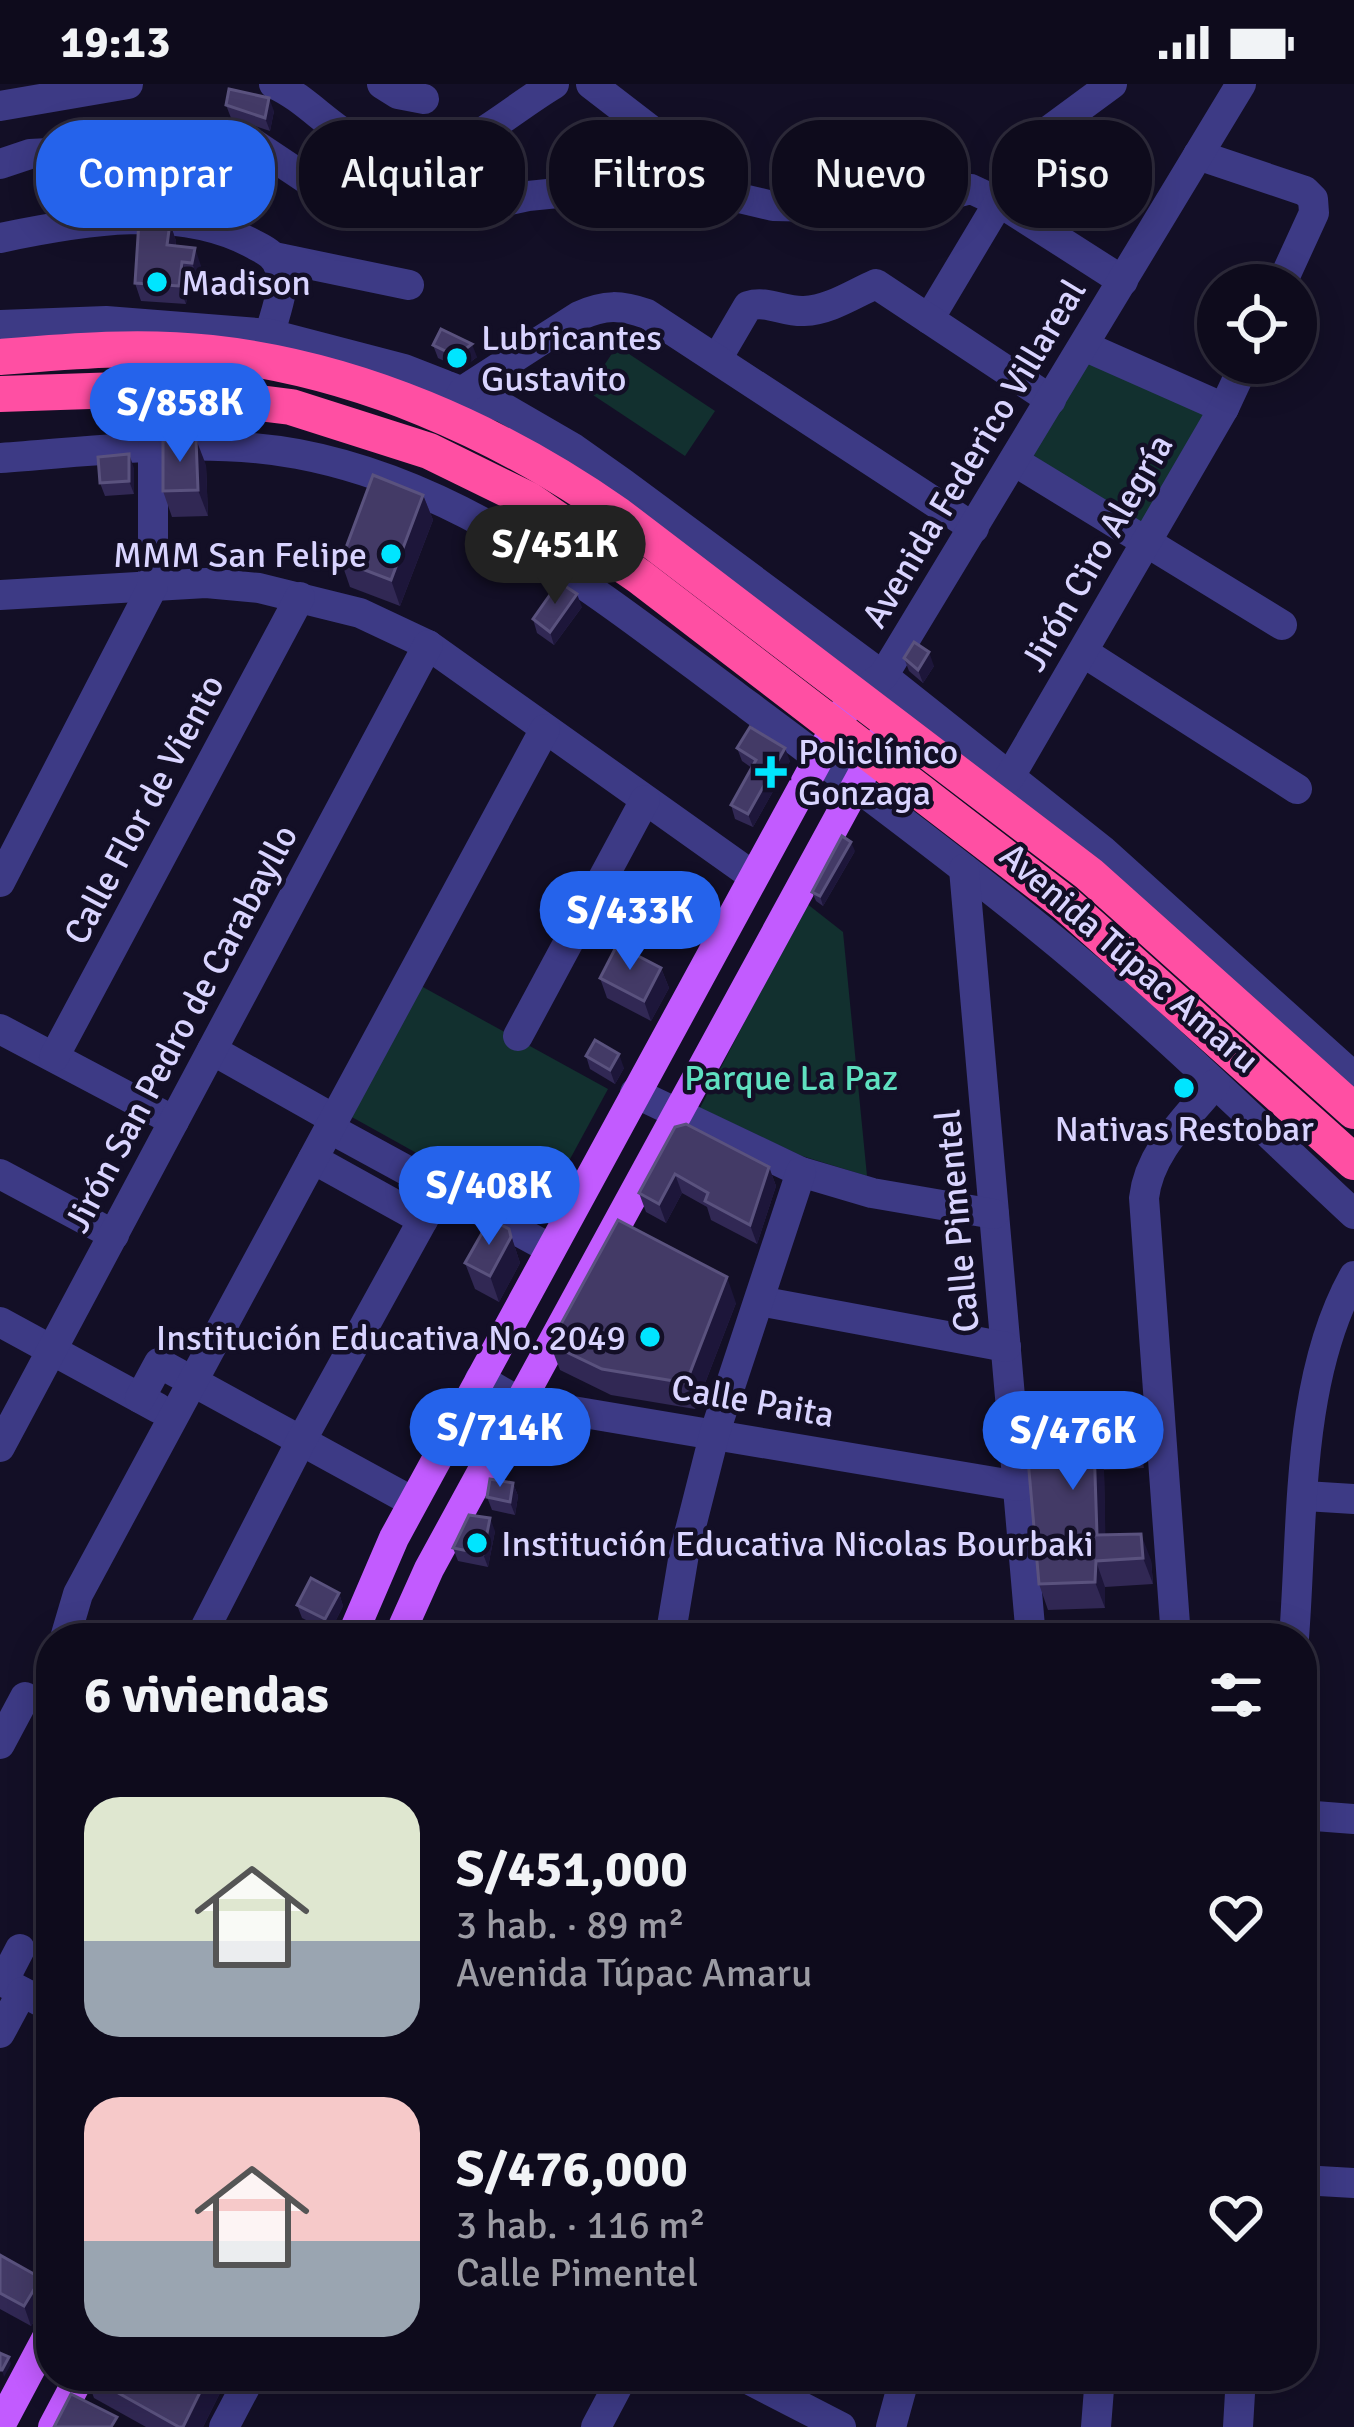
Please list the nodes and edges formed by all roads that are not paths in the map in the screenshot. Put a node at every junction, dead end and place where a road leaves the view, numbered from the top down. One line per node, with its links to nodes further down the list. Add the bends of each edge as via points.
1 (128, 84): 9 (street)
2 (274, 84): 4 (street, via 364,146 427,156 470,142)
3 (382, 84): 8 (street)
4 (554, 84)
5 (591, 84): 10 (street)
6 (1112, 84): 11 (street)
7 (1241, 84): 12 (street, Avenida Federico Villareal)
8 (424, 99)
9 (0, 106)
10 (638, 120)
11 (1063, 120)
12 (1198, 155): 21 (street, via 1313,199); 22 (street, Avenida Federico Villareal)
13 (0, 164): 14 (street, via 213,134 254,144 335,198 418,215)
14 (549, 194)
15 (992, 199): 16 (street, via 970,189 871,208)
16 (748, 200)
17 (992, 216): 24 (street)
18 (1039, 228): 22 (street)
19 (0, 238): 20 (street, via 56,226 182,222 229,230)
20 (274, 257): 23 (street); 26 (street, via 282,280)
21 (1291, 264)
22 (1123, 281): 28 (street, Avenida Federico Villareal)
23 (409, 285)
24 (929, 319): 30 (street, via 876,284 807,311 760,302 748,306); 33 (street)
25 (0, 325): 27 (street, Avenida Túpac Amaru, via 106,321)
26 (270, 334): 27 (street, Avenida Túpac Amaru); 34 (street, Avenida Túpac Amaru, via 346,352)
27 (152, 336): 29 (highway, Avenida Túpac Amaru, via 100,349); 34 (highway, Avenida Túpac Amaru)
28 (1084, 346): 33 (street, Avenida Federico Villareal); 35 (street)
29 (0, 356)
30 (717, 359): 34 (street, via 647,314 599,307); 39 (street)
31 (1235, 384): 35 (street, Jirón Ciro Alegría)
32 (0, 394): 47 (highway, Avenida Túpac Amaru, via 101,388 219,395 291,407 429,451 529,500)
33 (1052, 400): 38 (street, Avenida Federico Villareal)
34 (457, 404): 47 (highway, Avenida Túpac Amaru, via 572,483)
35 (1224, 408): 40 (street, Jirón Ciro Alegría)
36 (153, 447): 37 (street, Avenida Túpac Amaru); 41 (street); 47 (street, Avenida Túpac Amaru, via 299,454 414,489)
37 (0, 458)
38 (1015, 461): 39 (street, Avenida Federico Villareal); 40 (street)
39 (974, 528): 47 (street, Avenida Federico Villareal)
40 (1146, 544): 44 (street); 46 (street, Jirón Ciro Alegría)
41 (153, 586): 42 (street); 43 (street, via 206,583); 55 (street)
42 (0, 596)
43 (300, 597): 45 (street, via 360,613); 61 (street, Calle Flor de Viento)
44 (1282, 625)
45 (428, 645): 48 (street); 60 (street, Jirón San Pedro de Carabayllo)
46 (1083, 652): 50 (street, Jirón Ciro Alegría); 51 (street)
47 (848, 713): 49 (highway, Avenida Túpac Amaru); 49 (street, Avenida Túpac Amaru); 50 (street, Avenida Túpac Amaru); 54 (main road)
48 (545, 729): 52 (street); 67 (street)
49 (873, 753): 53 (street, Avenida Túpac Amaru); 56 (highway, Avenida Túpac Amaru); 57 (highway, Avenida Túpac Amaru, via 1089,874); 65 (main road)
50 (1009, 778): 57 (street, Avenida Túpac Amaru, via 1102,850)
51 (1297, 788)
52 (645, 800): 54 (street); 59 (street)
53 (964, 869): 56 (street, Avenida Túpac Amaru); 73 (street, Calle Pimentel)
54 (753, 876): 63 (main road)
55 (0, 882)
56 (1054, 918): 62 (highway, Avenida Túpac Amaru)
57 (1223, 976): 64 (highway, Avenida Túpac Amaru)
58 (0, 1029): 61 (street)
59 (518, 1036)
60 (212, 1050): 66 (street, Jirón San Pedro de Carabayllo); 67 (street)
61 (54, 1058): 66 (street)
62 (1214, 1068): 69 (highway, Avenida Túpac Amaru); 74 (street, Avenida Túpac Amaru); 103 (street, via 1147,1174 1144,1198)
63 (635, 1093): 65 (street); 77 (main road)
64 (1353, 1099)
65 (676, 1113): 70 (street); 86 (main road)
66 (174, 1121): 76 (street, Jirón San Pedro de Carabayllo)
67 (332, 1124): 68 (street); 72 (street)
68 (313, 1159): 75 (street); 84 (street)
69 (1354, 1162)
70 (801, 1172): 73 (street); 79 (street)
71 (0, 1174): 76 (street)
72 (440, 1189): 75 (street); 77 (street)
73 (994, 1214): 81 (street, Calle Pimentel)
74 (1354, 1214)
75 (423, 1220): 89 (street)
76 (113, 1235): 82 (street, Jirón San Pedro de Carabayllo)
77 (550, 1250): 83 (main road)
78 (1354, 1276): 92 (street, via 1315,1377)
79 (759, 1301): 81 (street); 88 (street)
80 (0, 1322): 82 (street)
81 (1006, 1347): 91 (street, Calle Pimentel)
82 (51, 1349): 85 (street); 90 (street, Jirón San Pedro de Carabayllo)
83 (480, 1379): 86 (street, Calle Paita); 94 (main road)
84 (193, 1382): 85 (street, via 159,1364); 87 (street); 89 (street)
85 (140, 1398): 87 (street)
86 (519, 1402): 88 (street, Calle Paita); 99 (main road)
87 (173, 1417): 96 (street)
88 (715, 1432): 91 (street, Calle Paita); 100 (street)
89 (301, 1441): 94 (street); 97 (street)
90 (0, 1447)
91 (1018, 1486): 102 (street, Calle Pimentel)
92 (1305, 1496): 93 (street); 104 (street)
93 (1354, 1499)
94 (413, 1502): 98 (main road)
95 (705, 1557): 101 (street)
96 (69, 1623)
97 (208, 1623)
98 (357, 1623)
99 (405, 1623)
100 (672, 1623)
101 (694, 1623)
102 (1030, 1623)
103 (1175, 1623)
104 (1295, 1623)
105 (35, 1696): 106 (street)
106 (0, 1744)
107 (1317, 1817): 108 (street)
108 (1354, 1820)
109 (20, 1949): 110 (street)
110 (30, 1995): 111 (street)
111 (0, 2033)
112 (1317, 2181): 113 (street)
113 (1354, 2183)
114 (36, 2358): 122 (main road)
115 (72, 2391): 123 (main road)
116 (243, 2391): 124 (street)
117 (615, 2391): 125 (street)
118 (771, 2391): 126 (street)
119 (901, 2391): 127 (street)
120 (1099, 2391): 128 (street)
121 (1240, 2391): 129 (street)
122 (0, 2426)
123 (53, 2427)
124 (224, 2427)
125 (596, 2427)
126 (841, 2427)
127 (891, 2427)
128 (1096, 2427)
129 (1238, 2427)

